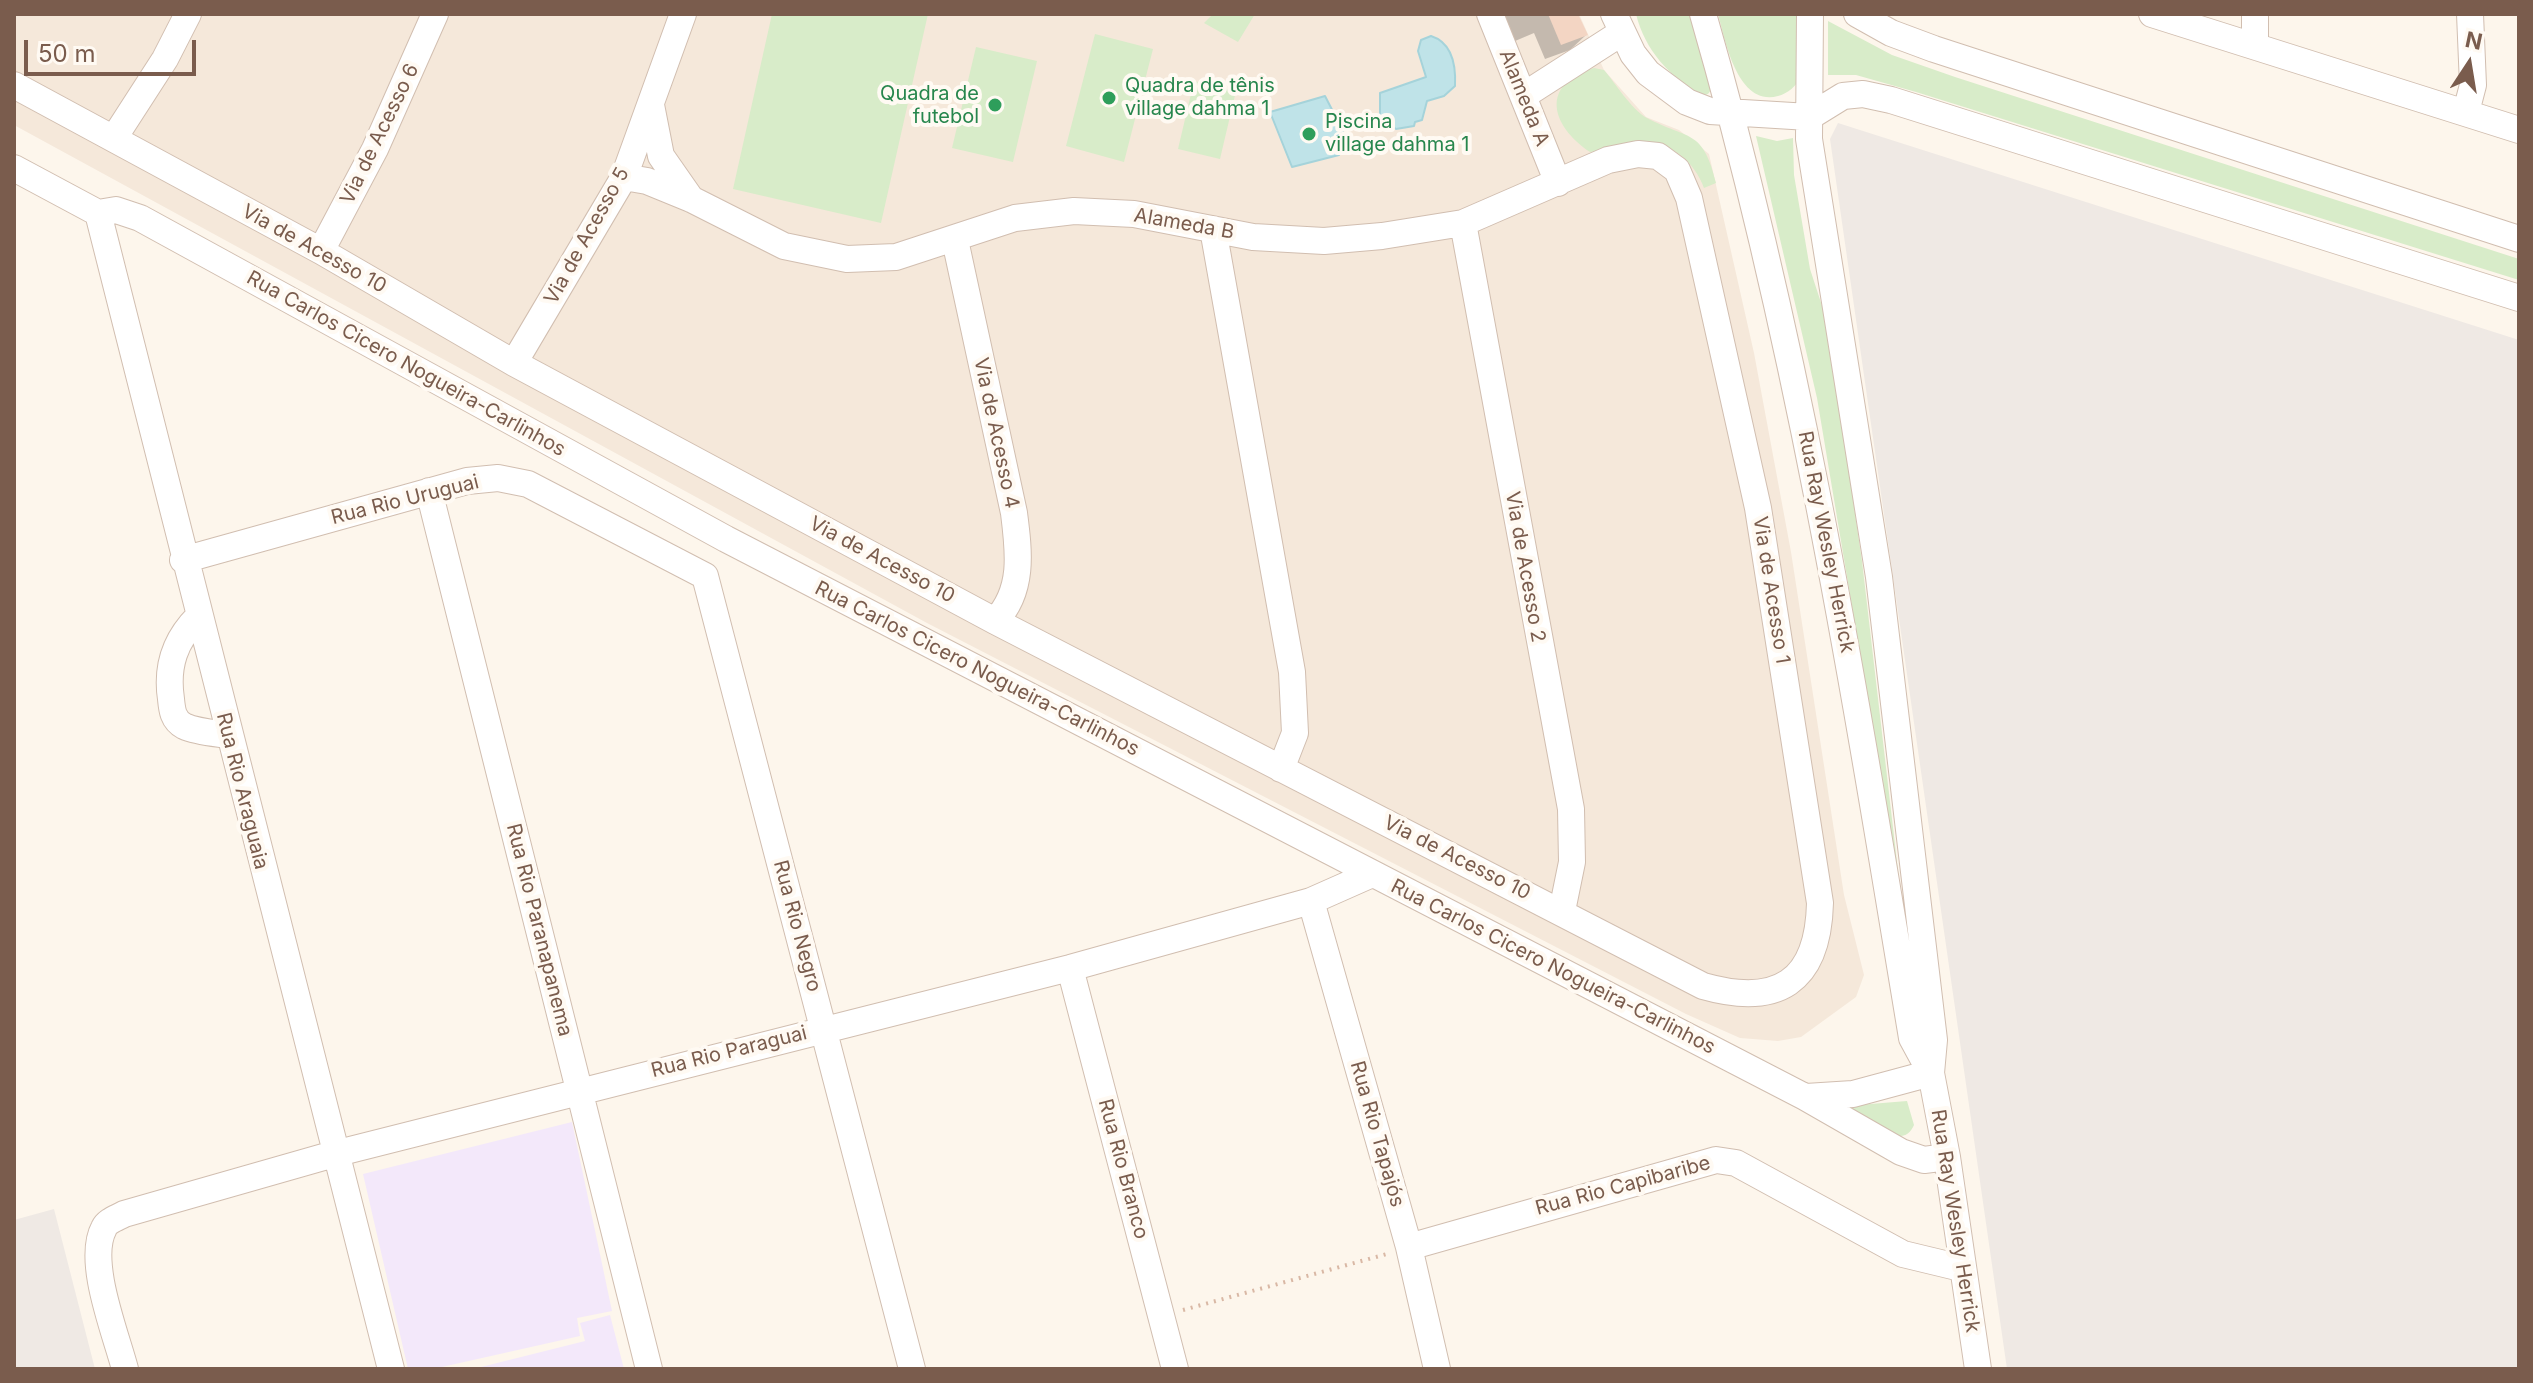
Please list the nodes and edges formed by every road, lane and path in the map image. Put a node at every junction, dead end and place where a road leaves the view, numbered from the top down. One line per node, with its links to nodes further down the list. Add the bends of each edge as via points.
1 (188, 14): 20 (street)
2 (435, 14): 31 (street, Via de Acesso 6, via 375,149)
3 (683, 14): 15 (street, Via de Acesso 5)
4 (1490, 14): 14 (street, Alameda A)
5 (1703, 14): 17 (street, Rua Ray Wesley Herrick)
6 (1810, 14): 18 (street, Rua Ray Wesley Herrick)
7 (1857, 14): 29 (street, via 1934,49)
8 (2152, 14): 12 (street)
9 (2255, 14): 12 (street)
10 (2470, 14): 16 (street, via 2473,85)
11 (1618, 23): 14 (street); 17 (street, via 1648,73 1667,89 1710,111)
12 (2255, 46): 16 (street)
13 (14, 85): 20 (street, Via de Acesso 10)
14 (1523, 96): 24 (street, Alameda A)
15 (650, 100): 23 (street, Via de Acesso 5); 25 (street, Alameda B, via 661,156)
16 (2466, 112): 19 (street)
17 (1732, 113): 18 (street); 48 (street, Rua Ray Wesley Herrick, via 1836,581 1912,1038)
18 (1809, 117): 32 (street, via 1843,96 1891,100); 48 (street, Rua Ray Wesley Herrick, via 1879,577 1934,1040)
19 (2519, 130)
20 (114, 138): 31 (street, Via de Acesso 10)
21 (14, 168): 26 (street, Rua Carlos Cicero Nogueira-Carlinhos)
22 (1677, 170): 24 (street, Alameda B, via 1658,156 1638,154 1608,160); 46 (street, Via de Acesso 1, via 1689,198 1758,508 1820,903 1819,934 1805,967)
23 (624, 177): 25 (street, Alameda B); 33 (street, Via de Acesso 5)
24 (1558, 183): 27 (street, Alameda B)
25 (691, 199): 30 (street, Alameda B, via 784,246 847,259 896,257)
26 (98, 213): 35 (street, Rua Carlos Cicero Nogueira-Carlinhos, via 116,210 140,218); 36 (street, Rua Rio Araguaia)
27 (1463, 223): 28 (street, Alameda B, via 1324,241); 44 (street, Via de Acesso 2, via 1571,809 1572,862)
28 (1213, 229): 30 (street, Alameda B, via 1134,214 1074,211 1015,218); 41 (street, via 1292,672 1295,733)
29 (2519, 239)
30 (955, 240): 39 (street, Via de Acesso 4, via 1019,557 1013,596)
31 (321, 251): 33 (street, Via de Acesso 10)
32 (2519, 298)
33 (514, 363): 39 (street, Via de Acesso 10)
34 (429, 491): 36 (street, Rua Rio Uruguai); 37 (street, Rua Rio Uruguai, via 482,479 528,484); 49 (street, Rua Rio Paranapanema)
35 (726, 539): 37 (street); 42 (street, Rua Carlos Cicero Nogueira-Carlinhos)
36 (183, 560): 38 (street, Rua Rio Araguaia)
37 (705, 576): 47 (street, Rua Rio Negro)
38 (198, 617): 40 (street, Rua Rio Araguaia); 40 (street, via 172,658 168,683 173,715 182,725)
39 (995, 621): 41 (street, Via de Acesso 10)
40 (228, 735): 51 (street, Rua Rio Araguaia)
41 (1281, 769): 44 (street, Via de Acesso 10)
42 (1372, 874): 43 (street, Rua Rio Paraguai); 50 (street, Rua Carlos Cicero Nogueira-Carlinhos)
43 (1311, 901): 45 (street, Rua Rio Paraguai); 53 (street, Rua Rio Tapajós)
44 (1562, 911): 46 (street, Via de Acesso 10, via 1703,986 1737,996)
45 (1070, 968): 47 (street, Rua Rio Paraguai); 55 (street, Rua Rio Branco)
46 (1766, 994)
47 (824, 1027): 49 (street, Rua Rio Paraguai); 59 (street, Rua Rio Negro)
48 (1931, 1073): 50 (street, via 1853,1094); 52 (street, Rua Ray Wesley Herrick)
49 (579, 1091): 51 (street, Rua Rio Paraguai); 58 (street, Rua Rio Paranapanema)
50 (1805, 1097): 52 (street, Rua Carlos Cicero Nogueira-Carlinhos, via 1901,1152 1924,1160)
51 (334, 1154): 56 (street, Rua Rio Paraguai, via 124,1214 105,1224 98,1243 103,1284); 57 (street, Rua Rio Araguaia)
52 (1947, 1157): 54 (street, Rua Ray Wesley Herrick)
53 (1409, 1247): 54 (street, Rua Rio Capibaribe, via 1716,1160 1759,1174 1903,1254); 55 (path); 61 (street, Rua Rio Tapajós)
54 (1961, 1268): 62 (street, Rua Ray Wesley Herrick)
55 (1161, 1316): 60 (street, Rua Rio Branco)
56 (125, 1369)
57 (391, 1369)
58 (649, 1369)
59 (912, 1369)
60 (1175, 1369)
61 (1437, 1369)
62 (1978, 1369)

